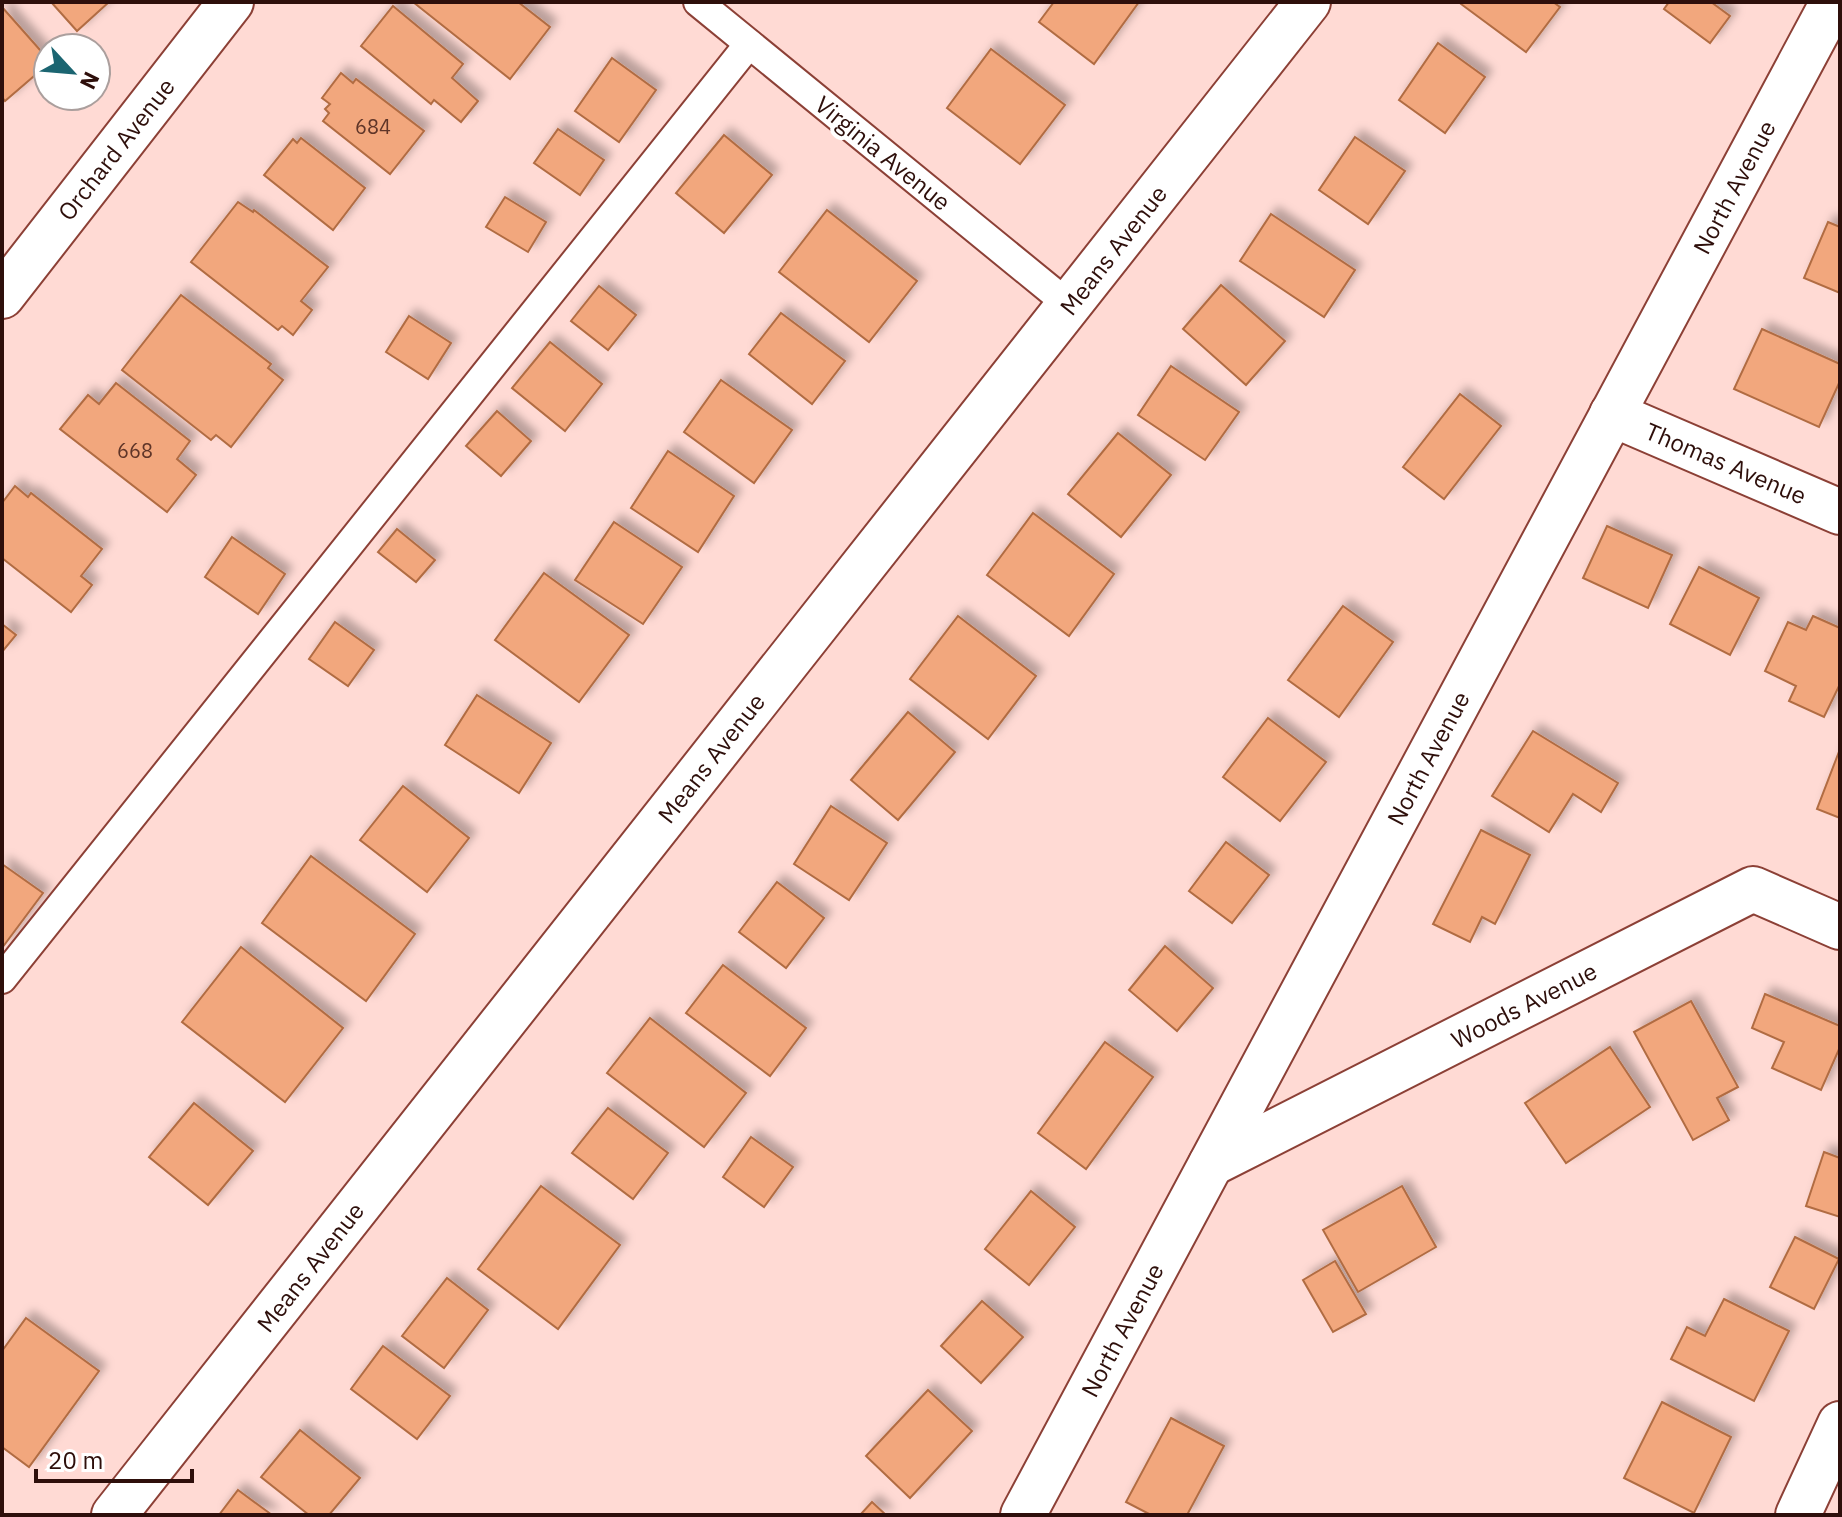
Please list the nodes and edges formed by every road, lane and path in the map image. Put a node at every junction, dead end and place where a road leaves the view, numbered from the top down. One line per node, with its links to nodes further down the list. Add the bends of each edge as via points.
1 (231, 2): 6 (street, Orchard Avenue)
2 (698, 2): 5 (lane, Virginia Avenue)
3 (1308, 2): 7 (street, Means Avenue)
4 (1833, 2): 8 (street, North Avenue)
5 (749, 44): 7 (lane, Virginia Avenue); 11 (lane)
6 (2, 296)
7 (1069, 305): 14 (street, Means Avenue)
8 (1612, 414): 9 (street, Thomas Avenue); 12 (street, North Avenue)
9 (1840, 512)
10 (1840, 927): 12 (street, Woods Avenue, via 1753,889)
11 (2, 979)
12 (1211, 1164): 15 (street, North Avenue)
13 (1840, 1424): 16 (street)
14 (114, 1515)
15 (1023, 1515)
16 (1798, 1515)

